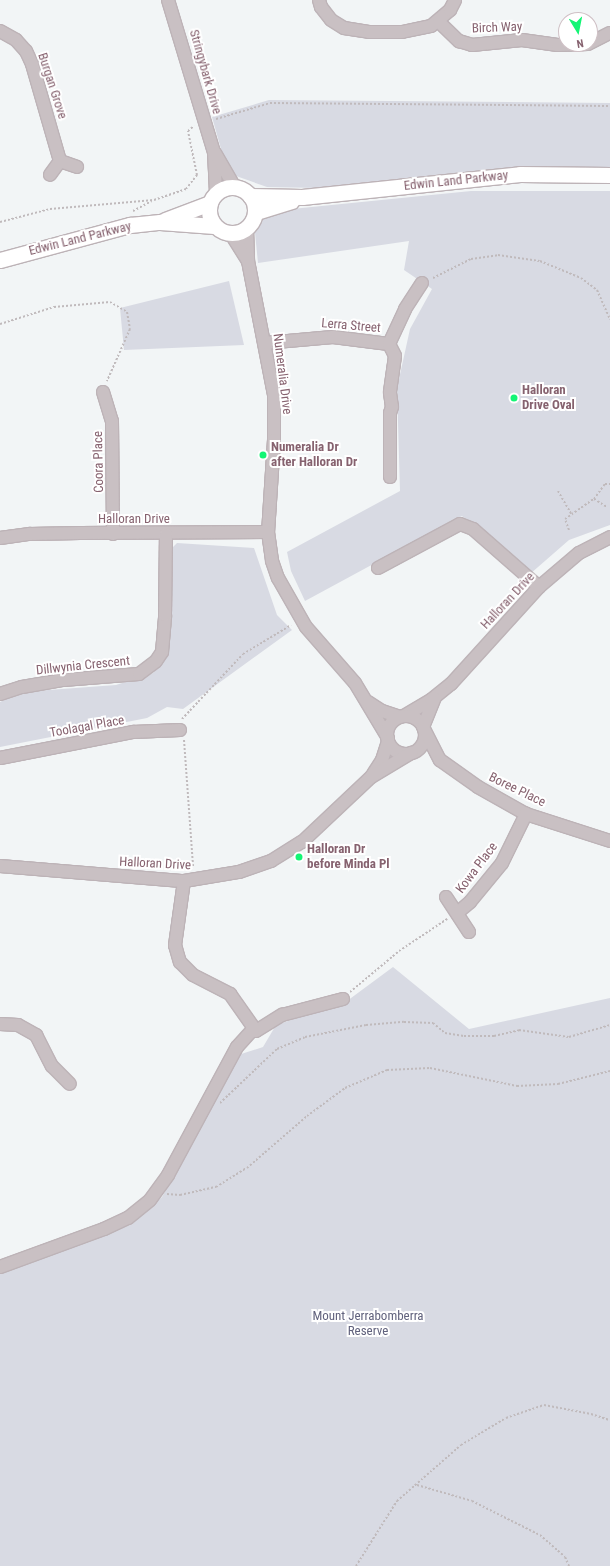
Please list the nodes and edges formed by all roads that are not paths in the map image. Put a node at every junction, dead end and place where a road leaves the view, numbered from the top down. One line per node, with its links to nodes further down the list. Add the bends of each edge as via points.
1 (168, 0): 9 (street, Stringybark Drive)
2 (319, 0): 4 (street, via 321,8 344,28 369,32 402,32 422,30)
3 (455, 0): 4 (street)
4 (439, 22): 8 (street, Birch Way, via 459,41 472,45 522,40)
5 (0, 31): 10 (street, Burgan Grove, via 16,40 30,59)
6 (610, 33): 7 (street, Birch Way)
7 (598, 39)
8 (558, 45)
9 (214, 152): 14 (street, Stringybark Drive); 17 (street, Stringybark Drive)
10 (60, 161): 11 (street); 12 (street)
11 (77, 167)
12 (50, 175)
13 (610, 175): 16 (main road, Edwin Land Parkway, via 520,174)
14 (236, 187): 15 (main road); 17 (main road, via 229,187)
15 (250, 196): 16 (main road, Edwin Land Parkway); 18 (main road)
16 (302, 197): 18 (main road, Edwin Land Parkway)
17 (213, 198): 19 (main road, Edwin Land Parkway); 20 (main road, via 209,215)
18 (256, 212): 21 (main road)
19 (160, 222): 20 (main road, Edwin Land Parkway); 23 (main road, Edwin Land Parkway, via 100,232)
20 (214, 226): 22 (main road)
21 (247, 229): 22 (main road); 24 (street, Numeralia Drive)
22 (231, 234): 24 (street, Numeralia Drive)
23 (0, 260)
24 (248, 261): 26 (street, Numeralia Drive)
25 (422, 283): 27 (street, Lerra Street, via 405,309)
26 (265, 343): 27 (street, Lerra Street, via 333,337); 30 (street, Numeralia Drive, via 275,415)
27 (389, 344): 29 (street, via 395,356 390,393)
28 (103, 392): 31 (street, Coora Place, via 112,421)
29 (390, 477)
30 (268, 532): 32 (street, Halloran Drive); 39 (street, Numeralia Drive, via 278,578 306,627 348,674)
31 (113, 534): 32 (street, Halloran Drive); 34 (street, Halloran Drive, via 30,534)
32 (166, 534): 37 (street, Dillwynia Crescent, via 165,614 162,652 156,661 139,674 62,680)
33 (610, 537): 36 (street, Halloran Drive, via 579,553)
34 (0, 538)
35 (378, 568): 36 (street, via 460,524 473,529)
36 (539, 587): 38 (street, Halloran Drive, via 454,680)
37 (0, 694)
38 (436, 696): 40 (street, Halloran Drive); 41 (street, Halloran Drive)
39 (367, 701): 40 (street, Numeralia Drive, via 382,711); 43 (street, Numeralia Drive)
40 (402, 717): 41 (street, via 417,719); 43 (street, via 390,726)
41 (424, 728): 44 (street, via 424,741); 46 (street, Boree Place)
42 (180, 730): 45 (street, Toolagal Place, via 133,732)
43 (388, 740): 44 (street, via 397,751); 47 (street, Halloran Drive, via 382,760)
44 (412, 753): 46 (street, Boree Place, via 428,754); 47 (street, Halloran Drive)
45 (0, 758)
46 (440, 760): 48 (street, Boree Place, via 459,775)
47 (371, 777): 51 (street, Halloran Drive, via 302,842 271,861 239,872)
48 (526, 814): 49 (street, Boree Place); 53 (street, Kowa Place, via 502,862 470,902)
49 (610, 841)
50 (0, 866): 51 (street, Halloran Drive)
51 (189, 881): 57 (street, via 175,945 180,962 193,975 230,994)
52 (446, 897): 53 (street)
53 (457, 913): 54 (street)
54 (470, 932)
55 (340, 999): 57 (street, via 278,1017)
56 (0, 1024): 58 (street, via 18,1025 36,1034 52,1066)
57 (255, 1030): 59 (street, via 237,1047 156,1194 134,1214 104,1229)
58 (70, 1084)
59 (0, 1267)

